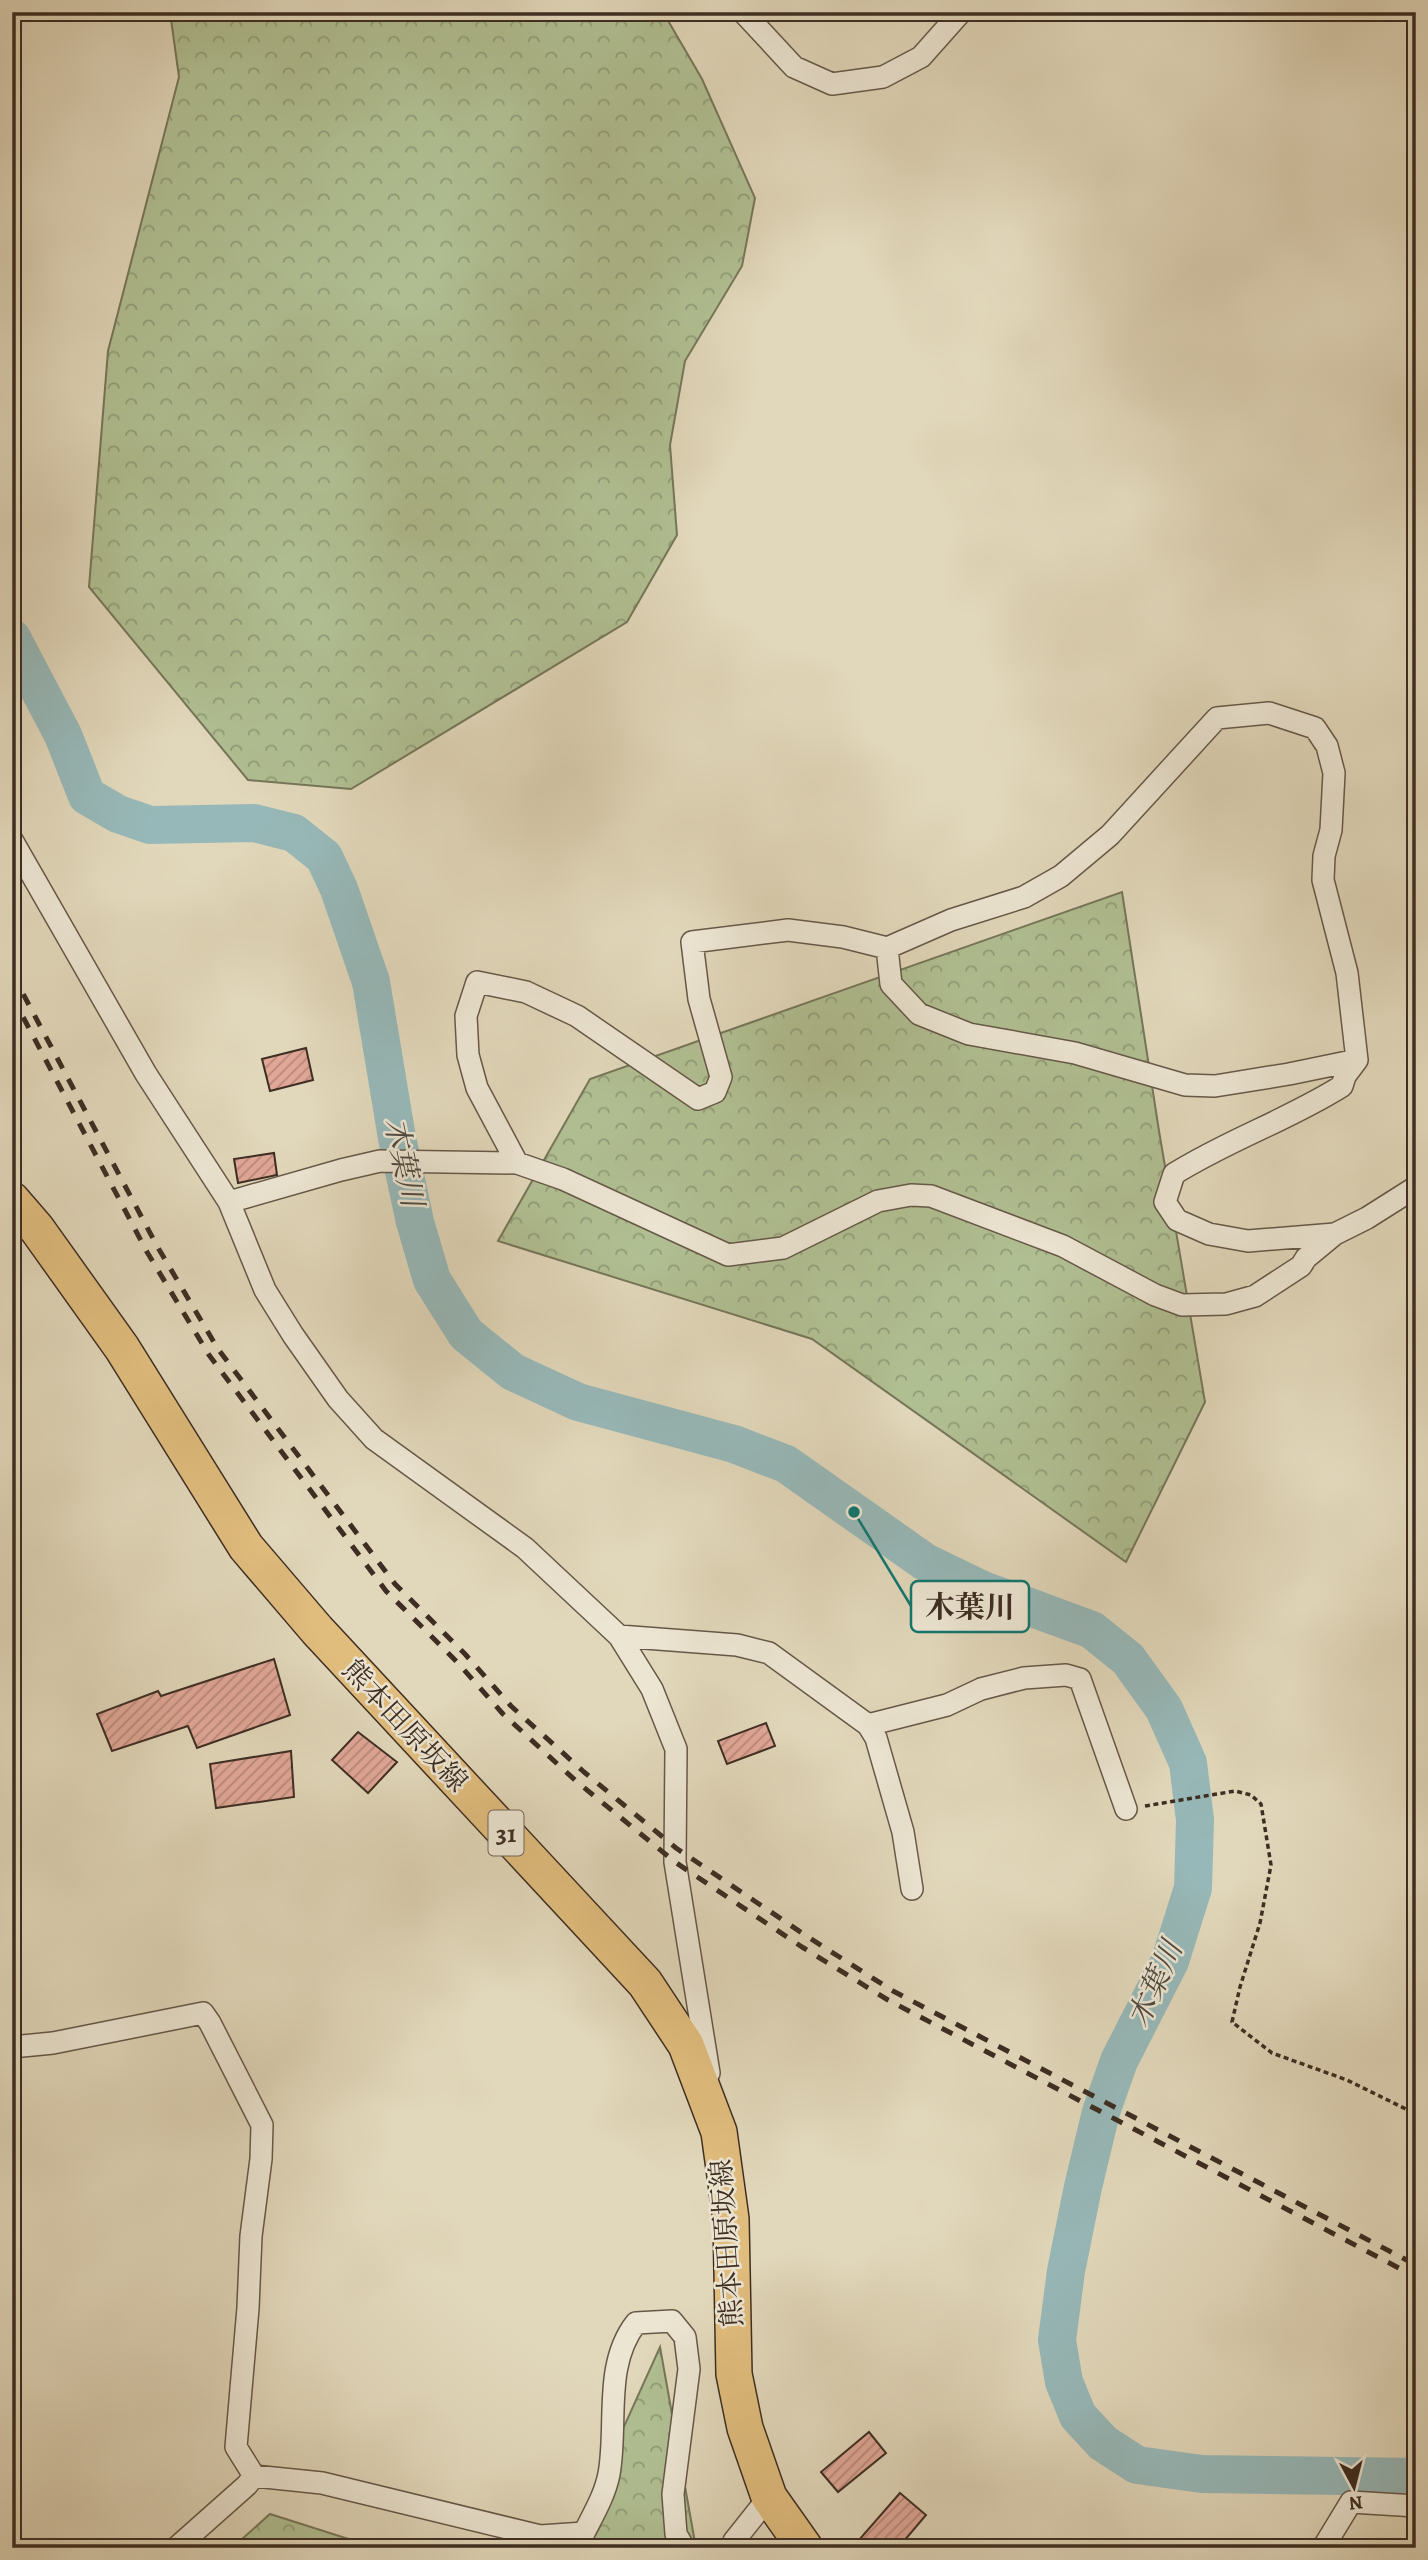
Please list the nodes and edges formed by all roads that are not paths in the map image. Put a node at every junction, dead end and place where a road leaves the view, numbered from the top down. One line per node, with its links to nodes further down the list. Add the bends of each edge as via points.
1 (743, 12): 2 (street, via 794,66 832,84 883,78 921,57)
2 (961, 12)
3 (12, 840): 9 (street, via 146,1074)
4 (887, 948): 5 (street, via 891,984 919,1014 969,1034 1075,1053 1185,1085 1215,1086); 5 (street, via 951,920 1024,897 1061,877 1110,835 1217,718 1269,713 1315,728 1327,746 1334,773 1323,880 1347,973); 6 (street, via 788,930 692,942 699,999 721,1077 715,1092 698,1099 577,1016 526,992 477,982 466,1016 468,1055 477,1088)
5 (1357, 1060): 10 (street, via 1342,1086 1307,1108 1209,1152 1174,1174 1165,1202 1177,1220 1209,1234 1248,1241)
6 (517, 1163): 9 (street, via 380,1161); 10 (street, via 563,1179 728,1255 783,1248 877,1201 931,1196 1063,1246 1182,1305 1226,1304 1255,1296 1301,1266)
7 (1416, 1187): 10 (street)
8 (12, 1200): 16 (main road, 熊本田原坂線 / 31, via 122,1348 246,1547 317,1630 645,1983 686,2045)
9 (229, 1202): 11 (street, via 265,1290 338,1399 374,1439 525,1548)
10 (1335, 1234)
11 (619, 1636): 12 (street, via 737,1645 769,1653); 16 (street, via 652,1689 676,1749 675,1862)
12 (868, 1725): 13 (street, via 947,1705 981,1689 1024,1678 1066,1675 1080,1679); 14 (street, via 876,1738 903,1832)
13 (1126, 1809)
14 (912, 1889)
15 (12, 2047): 17 (street, via 203,2013 210,2023 262,2125 236,2447)
16 (719, 2132): 18 (main road, 熊本田原坂線 / 31, via 731,2219 734,2374 744,2428)
17 (254, 2476): 20 (street); 21 (street, via 323,2483 540,2536 584,2533 609,2474 614,2387 626,2336 636,2323 671,2321 685,2337 689,2369 673,2494 676,2534)
18 (769, 2497): 22 (street); 23 (main road, 熊本田原坂線 / 31)
19 (1416, 2506): 24 (street, via 1351,2502)
20 (176, 2548)
21 (684, 2548)
22 (732, 2548)
23 (805, 2548)
24 (1323, 2548)

